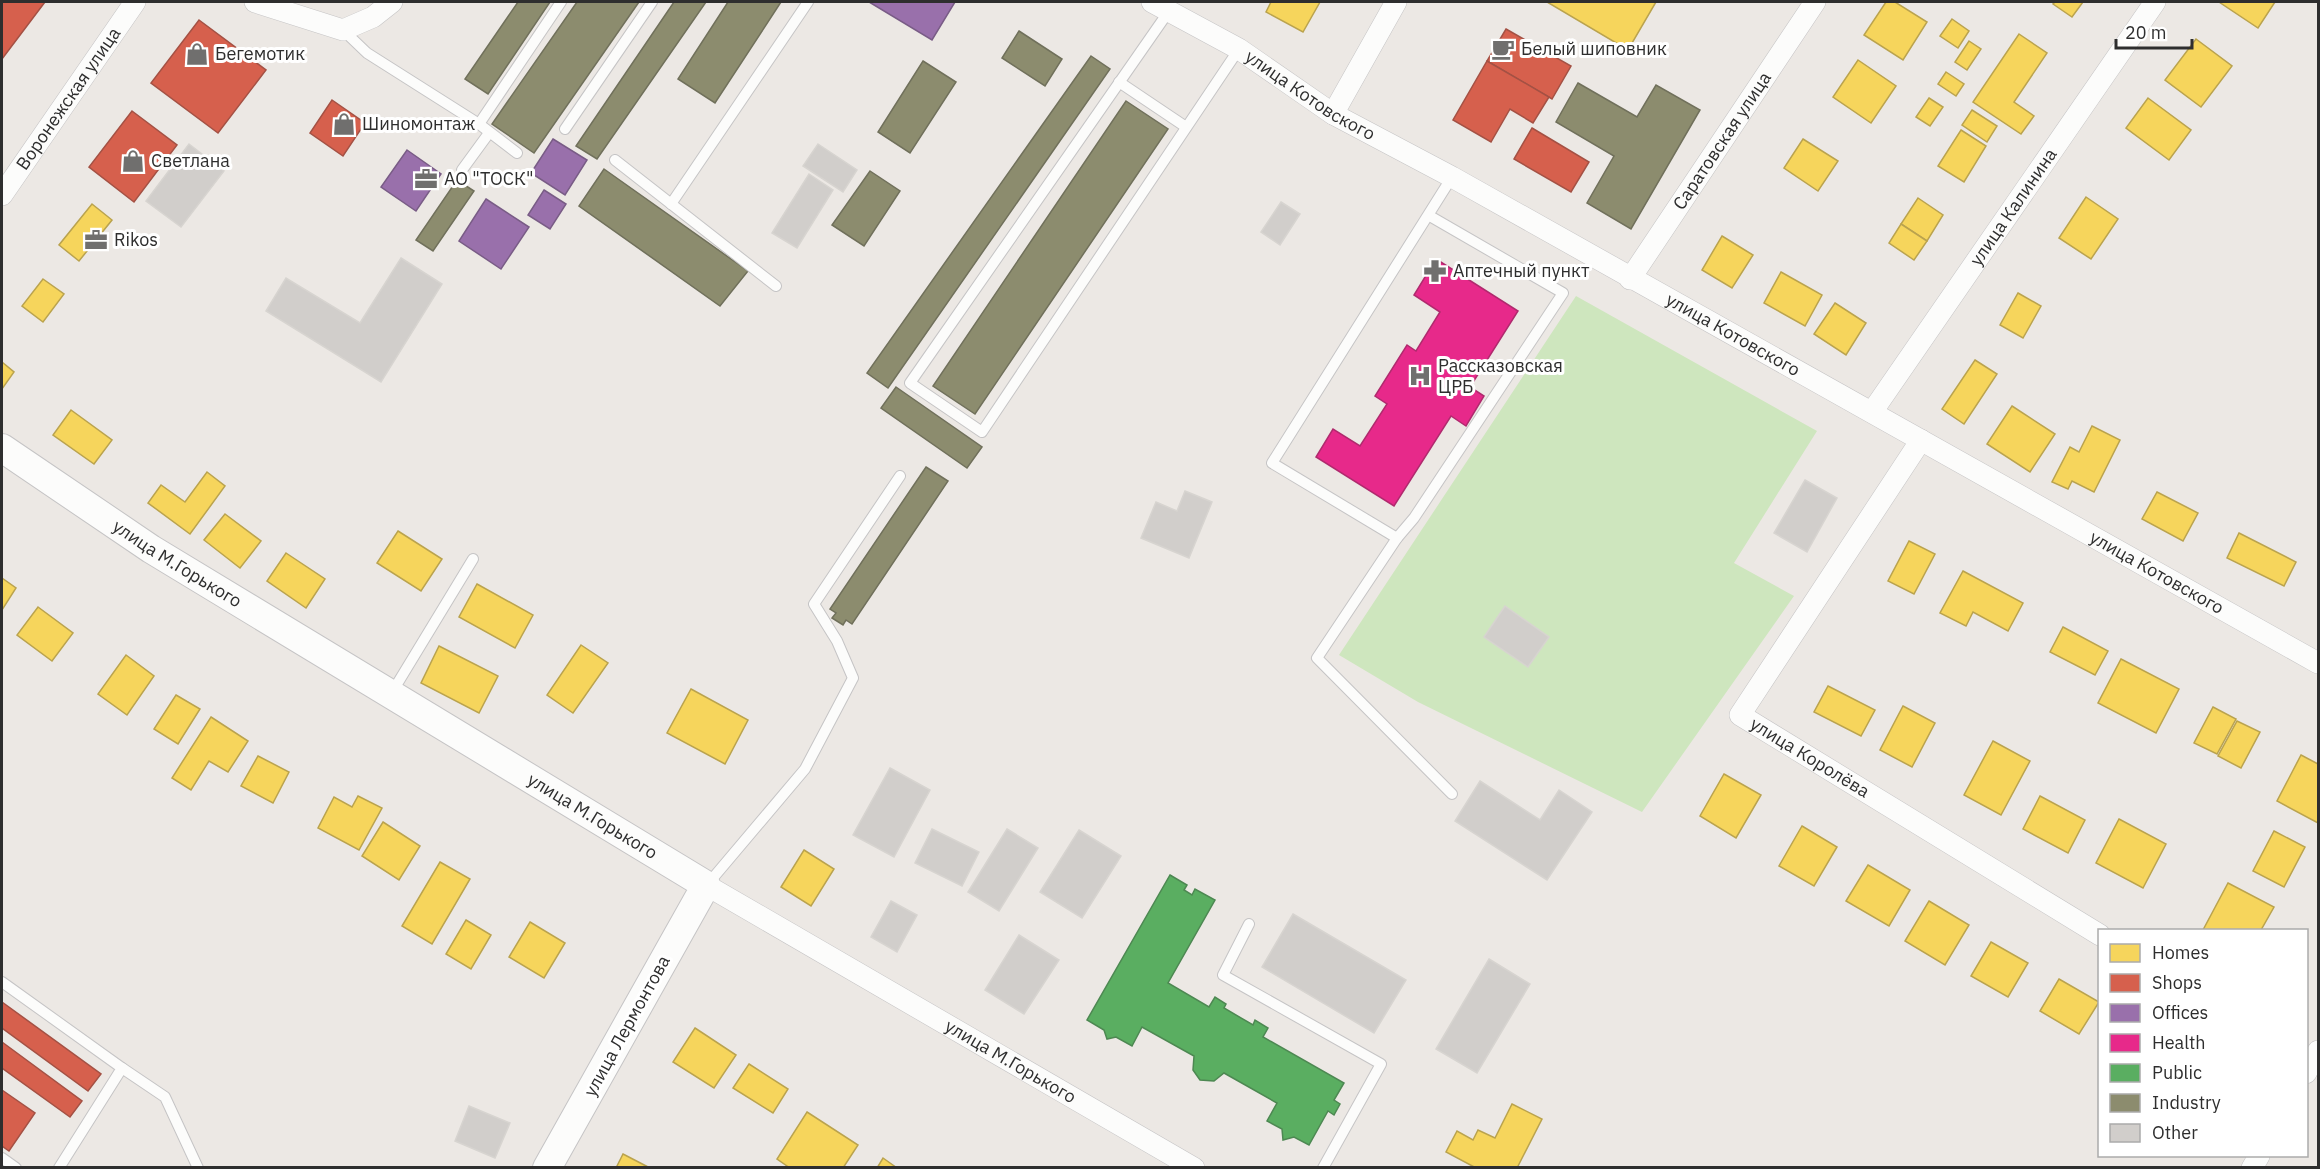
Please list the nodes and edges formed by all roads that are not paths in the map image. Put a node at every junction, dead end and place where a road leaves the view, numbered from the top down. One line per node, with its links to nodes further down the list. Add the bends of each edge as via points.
1 (135, 2): 23 (street, Воронежская улица)
2 (255, 2): 11 (street)
3 (392, 2): 11 (street, via 373,17)
4 (561, 2): 15 (lane)
5 (652, 2): 17 (lane)
6 (808, 2): 24 (lane)
7 (1396, 2): 14 (street)
8 (1815, 2): 26 (street, Саратовская улица)
9 (2155, 2): 28 (street, улица Калинина)
10 (1160, 6): 12 (street, улица Котовского); 13 (lane)
11 (343, 30): 15 (lane, via 367,53)
12 (1239, 49): 14 (street, улица Котовского); 16 (lane)
13 (1119, 82): 16 (lane); 16 (lane, via 910,383 981,432)
14 (1333, 114): 22 (street, улица Котовского)
15 (479, 124): 18 (lane)
16 (1186, 127)
17 (565, 129)
18 (489, 133): 19 (lane); 21 (lane)
19 (517, 153)
20 (615, 160): 24 (lane)
21 (462, 170)
22 (1452, 177): 25 (lane); 26 (street, улица Котовского)
23 (2, 195)
24 (671, 204): 27 (lane)
25 (1428, 216): 32 (lane, via 1272,463); 32 (lane, via 1563,293)
26 (1630, 279): 28 (street, улица Котовского)
27 (776, 286)
28 (1872, 412): 29 (street, улица Котовского)
29 (1921, 440): 34 (street, улица Котовского); 39 (street, улица Королёва, via 1740,715)
30 (2, 447): 35 (street, улица М.Горького, via 151,549)
31 (900, 476): 37 (lane, via 814,604 837,641 853,678 804,769)
32 (1397, 538): 36 (lane, via 1317,658)
33 (473, 559): 35 (lane)
34 (2319, 663)
35 (391, 694): 37 (street, улица М.Горького)
36 (1452, 794)
37 (706, 885): 46 (street, улица Лермонтова); 47 (street, улица М.Горького)
38 (1250, 924): 48 (lane, via 1223,975 1381,1064)
39 (2098, 934)
40 (2, 982): 41 (lane)
41 (122, 1068): 44 (lane); 45 (lane, via 165,1097)
42 (2, 1158): 43 (lane)
43 (15, 1167)
44 (59, 1167)
45 (198, 1167)
46 (547, 1167)
47 (1194, 1167)
48 (1323, 1167)

